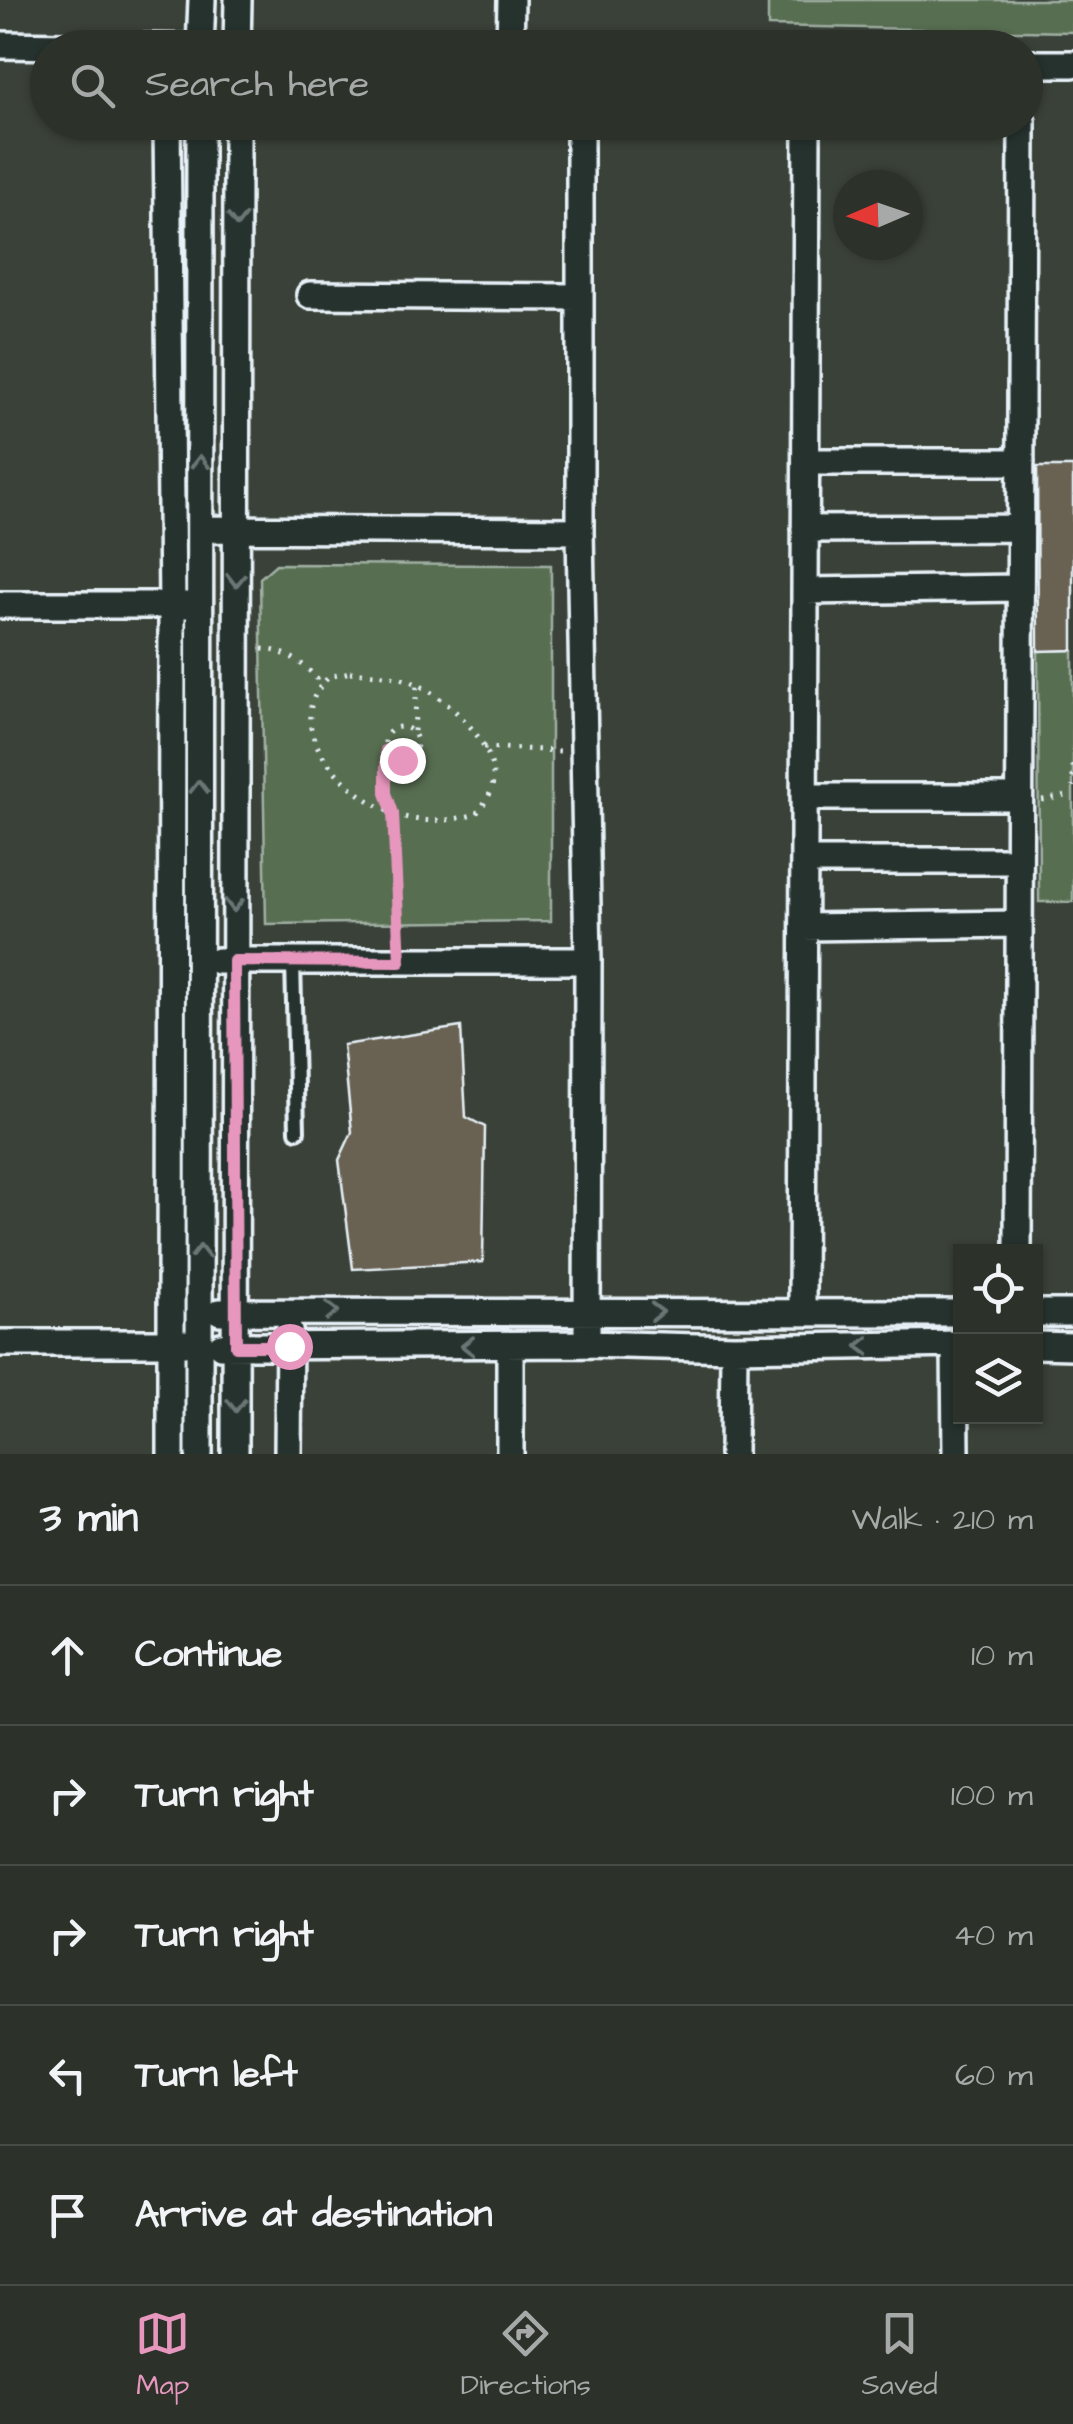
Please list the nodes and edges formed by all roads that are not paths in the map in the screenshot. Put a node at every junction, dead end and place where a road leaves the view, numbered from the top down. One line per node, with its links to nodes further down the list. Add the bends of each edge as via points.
1 (202, 0): 4 (street)
2 (238, 0): 5 (street)
3 (512, 0): 6 (street)
4 (202, 30)
5 (237, 30)
6 (511, 30)
7 (0, 45): 8 (street)
8 (30, 45)
9 (1043, 64): 10 (street)
10 (1073, 64)
11 (168, 140): 28 (street)
12 (200, 140): 23 (street, one-way to 12)
13 (237, 140): 21 (street, one-way to 21)
14 (580, 140): 18 (street)
15 (808, 140): 19 (street)
16 (1022, 140): 20 (street)
17 (310, 295): 18 (street)
18 (580, 297): 25 (street)
19 (806, 462): 20 (street); 24 (street)
20 (1020, 462): 22 (street)
21 (238, 528): 23 (street); 25 (street); 38 (street, one-way to 38)
22 (1020, 528): 24 (street); 26 (street)
23 (200, 529): 30 (street)
24 (805, 529): 27 (street)
25 (580, 530): 40 (street)
26 (1020, 588): 27 (street); 32 (street)
27 (805, 591): 31 (street)
28 (172, 604): 29 (street); 30 (street); 52 (street)
29 (0, 605)
30 (199, 605): 37 (street, one-way to 30)
31 (804, 797): 32 (street); 33 (street)
32 (1019, 797): 34 (street)
33 (804, 861): 34 (street); 36 (street)
34 (1020, 862): 35 (street)
35 (1019, 924): 36 (street); 42 (street)
36 (804, 927): 43 (street)
37 (200, 961): 38 (street); 46 (street, one-way to 37)
38 (234, 961): 39 (street); 44 (street)
39 (294, 961): 40 (street); 41 (lane)
40 (588, 961): 47 (street)
41 (297, 1131)
42 (1018, 1244)
43 (802, 1310): 47 (street, one-way to 43); 48 (street)
44 (236, 1311): 45 (street); 46 (street); 57 (street)
45 (290, 1311): 47 (street, one-way to 47); 58 (street)
46 (200, 1312): 55 (street)
47 (588, 1313): 53 (street)
48 (953, 1313)
49 (1073, 1313): 50 (street)
50 (1043, 1314)
51 (0, 1343): 52 (street)
52 (171, 1343): 55 (street); 63 (street)
53 (588, 1344): 59 (street); 61 (street)
54 (953, 1344): 61 (street, one-way to 61)
55 (199, 1345): 57 (street); 64 (street)
56 (1043, 1345): 60 (street)
57 (236, 1346): 58 (street); 65 (street, one-way to 65)
58 (289, 1346): 59 (street, one-way to 58); 66 (street)
59 (510, 1346): 67 (street)
60 (1073, 1346)
61 (734, 1348): 68 (street)
62 (957, 1424): 69 (street)
63 (171, 1454)
64 (199, 1454)
65 (236, 1454)
66 (288, 1454)
67 (510, 1454)
68 (733, 1454)
69 (956, 1454)

